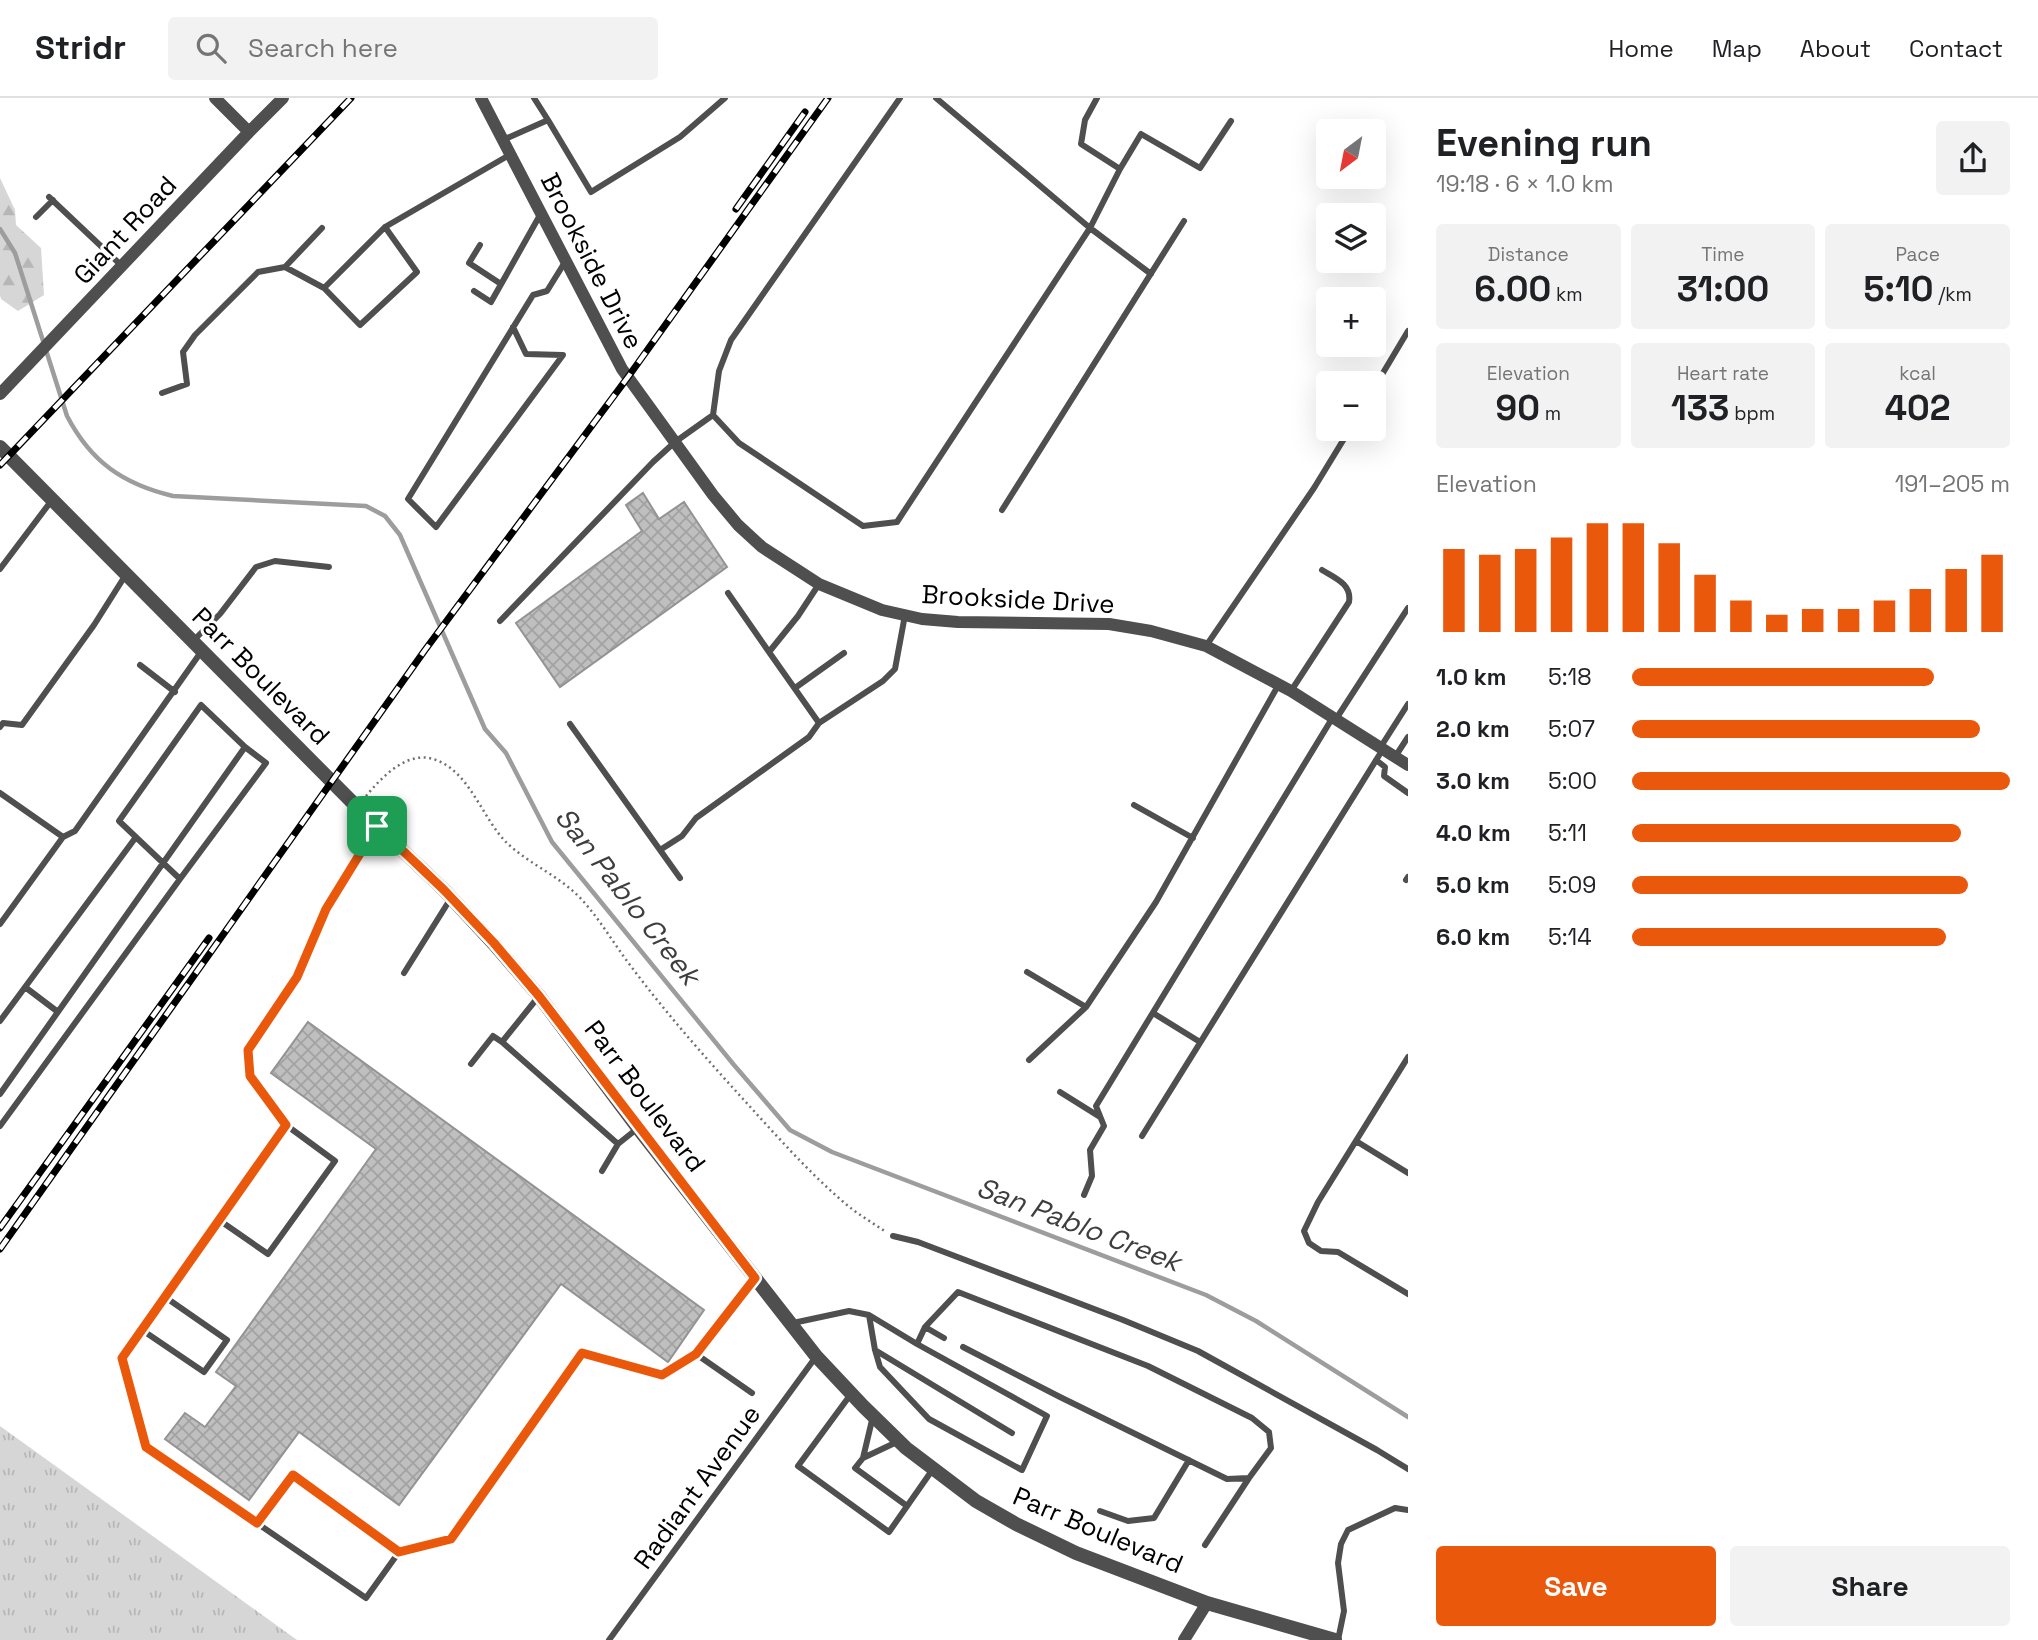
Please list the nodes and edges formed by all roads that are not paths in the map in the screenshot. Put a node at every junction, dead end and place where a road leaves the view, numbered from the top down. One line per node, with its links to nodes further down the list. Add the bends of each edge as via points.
1 (215, 98): 11 (street)
2 (284, 98): 11 (street, Giant Road)
3 (481, 98): 12 (street, Brookside Drive)
4 (534, 98): 9 (lane)
5 (900, 98): 34 (lane, via 731,340 719,370)
6 (936, 98): 19 (lane)
7 (1097, 98): 14 (lane, via 1085,120 1082,144)
8 (723, 99): 9 (lane, via 680,137 591,192)
9 (548, 120): 12 (lane)
10 (1231, 121): 14 (lane, via 1200,169 1140,134)
11 (249, 132): 23 (street, Giant Road)
12 (503, 140): 13 (street, Brookside Drive)
13 (511, 154): 15 (street, Brookside Drive); 18 (lane)
14 (1120, 169): 19 (lane)
15 (541, 214): 22 (street, Brookside Drive); 26 (lane)
16 (36, 217): 23 (lane, via 51,198)
17 (1184, 221): 25 (lane)
18 (385, 227): 27 (lane); 27 (lane, via 417,272 360,325)
19 (1090, 228): 25 (lane); 34 (lane, via 897,522 863,526 739,443)
20 (322, 229): 24 (lane)
21 (480, 245): 26 (lane, via 469,263)
22 (566, 261): 29 (lane, via 547,291 533,295); 36 (street, Brookside Drive, via 622,369)
23 (122, 266): 33 (street, Giant Road)
24 (285, 267): 27 (lane); 32 (lane, via 258,272 195,335 183,352 187,384)
25 (1151, 274): 39 (lane)
26 (501, 284): 28 (lane, via 491,302)
27 (324, 288)
28 (474, 291)
29 (513, 327): 29 (lane, via 408,499 436,527 563,355 526,354)
30 (1408, 331): 31 (lane)
31 (1384, 371)
32 (162, 393)
33 (0, 394)
34 (713, 415): 36 (lane)
35 (1343, 441): 50 (lane)
36 (675, 442): 44 (street, Brookside Drive, via 738,525 762,547); 48 (lane)
37 (0, 447): 38 (street, Parr Boulevard)
38 (52, 500): 41 (lane); 43 (street, Parr Boulevard)
39 (1002, 510)
40 (329, 567): 49 (lane, via 275,561 256,567)
41 (0, 569)
42 (1322, 570): 56 (lane, via 1345,585 1351,597)
43 (127, 575): 49 (street, Parr Boulevard); 61 (lane, via 22,725)
44 (819, 584): 47 (street, Brookside Drive); 51 (lane)
45 (728, 593): 51 (lane)
46 (1408, 608): 59 (lane)
47 (905, 615): 50 (street, Brookside Drive, via 958,622 1109,624); 60 (lane, via 895,669)
48 (500, 621)
49 (197, 646): 57 (lane); 72 (street, Parr Boulevard)
50 (1206, 646): 54 (street, Brookside Drive)
51 (769, 652): 55 (lane)
52 (844, 653): 55 (lane)
53 (140, 666): 57 (lane)
54 (1279, 684): 56 (street, Brookside Drive); 75 (lane)
55 (795, 688): 60 (lane)
56 (1292, 691): 59 (street, Brookside Drive)
57 (175, 692): 73 (lane, via 75,831)
58 (1408, 704): 63 (lane)
59 (1334, 718): 66 (street, Brookside Drive); 88 (lane)
60 (819, 723): 76 (lane, via 808,737 696,818 682,836)
61 (1, 724)
62 (570, 724): 76 (lane)
63 (1393, 728): 64 (lane); 66 (lane)
64 (1408, 737): 67 (lane)
65 (245, 747): 74 (lane, via 201,705 119,821); 77 (lane); 79 (lane, via 266,763)
66 (1380, 752): 67 (street, Brookside Drive); 70 (lane, via 1384,776); 91 (lane)
67 (1395, 757): 68 (street, Brookside Drive)
68 (1408, 765)
69 (0, 793): 73 (lane)
70 (1408, 793)
71 (1134, 805): 75 (lane)
72 (377, 826): 80 (street, Parr Boulevard); 98 (lane, via 326,909 297,977 248,1050 250,1076)
73 (62, 837): 81 (lane)
74 (135, 837): 77 (lane); 84 (lane)
75 (1193, 838): 86 (lane)
76 (660, 850): 78 (lane)
77 (163, 863): 79 (lane); 87 (lane)
78 (680, 878)
79 (180, 879): 99 (lane)
80 (452, 898): 83 (lane); 85 (street, Parr Boulevard)
81 (0, 924)
82 (1027, 972): 86 (lane)
83 (404, 973)
84 (25, 987): 87 (lane); 89 (lane)
85 (539, 996): 90 (lane); 100 (street, Parr Boulevard)
86 (1086, 1007): 93 (lane)
87 (58, 1012): 96 (lane)
88 (1153, 1013): 91 (lane); 97 (lane, via 1096,1106)
89 (0, 1021)
90 (502, 1042): 94 (lane, via 493,1036); 103 (lane)
91 (1200, 1042): 101 (lane)
92 (1408, 1057): 102 (lane)
93 (1029, 1060)
94 (471, 1064)
95 (1059, 1092): 97 (lane)
96 (0, 1094)
97 (1100, 1117): 106 (lane, via 1104,1126 1090,1150 1092,1176)
98 (286, 1125): 107 (lane); 107 (lane, via 335,1161 268,1254)
99 (0, 1126)
100 (638, 1128): 103 (lane); 109 (street, Parr Boulevard)
101 (1142, 1136)
102 (1356, 1141): 105 (lane); 110 (lane, via 1304,1231 1309,1243 1321,1251 1339,1252)
103 (618, 1144): 104 (lane)
104 (602, 1171)
105 (1408, 1173)
106 (1084, 1195)
107 (219, 1220): 111 (lane)
108 (893, 1236): 130 (lane, via 1175,1341)
109 (755, 1278): 113 (street, Parr Boulevard); 120 (lane)
110 (1408, 1294)
111 (164, 1297): 115 (lane); 115 (lane, via 227,1340 204,1372)
112 (869, 1315): 113 (lane, via 849,1311); 117 (lane); 119 (lane)
113 (791, 1324): 121 (street, Parr Boulevard)
114 (925, 1327): 116 (lane); 117 (lane); 131 (lane, via 958,1292 1148,1366 1252,1418 1269,1432 1271,1448)
115 (142, 1330): 135 (lane, via 122,1358 146,1447)
116 (944, 1338)
117 (917, 1344): 119 (lane, via 1047,1416 1022,1470 929,1419 880,1367)
118 (963, 1347): 128 (lane)
119 (875, 1350): 125 (lane)
120 (696, 1354): 122 (lane); 137 (lane, via 662,1375 582,1353 451,1539)
121 (816, 1356): 123 (street, Parr Boulevard); 139 (lane, Radiant Avenue)
122 (752, 1393)
123 (851, 1393): 124 (street, Parr Boulevard); 132 (lane, via 798,1466 889,1532)
124 (873, 1416): 126 (street, Parr Boulevard); 127 (lane)
125 (1012, 1433)
126 (899, 1441): 127 (lane); 129 (street, Parr Boulevard)
127 (863, 1458): 132 (lane, via 855,1468)
128 (1189, 1460): 131 (lane, via 1227,1479); 134 (lane, via 1154,1518 1128,1521)
129 (933, 1469): 132 (lane); 138 (street, Parr Boulevard, via 1016,1524 1076,1553)
130 (1408, 1469)
131 (1248, 1478): 136 (lane)
132 (907, 1506)
133 (1408, 1510): 141 (lane, via 1395,1508 1348,1530 1338,1563 1344,1611)
134 (1100, 1511)
135 (257, 1523): 137 (lane, via 366,1598); 137 (lane, via 293,1475)
136 (1205, 1545)
137 (399, 1552)
138 (1207, 1603): 140 (street); 141 (street, Parr Boulevard)
139 (608, 1640)
140 (1184, 1640)
141 (1337, 1640)

